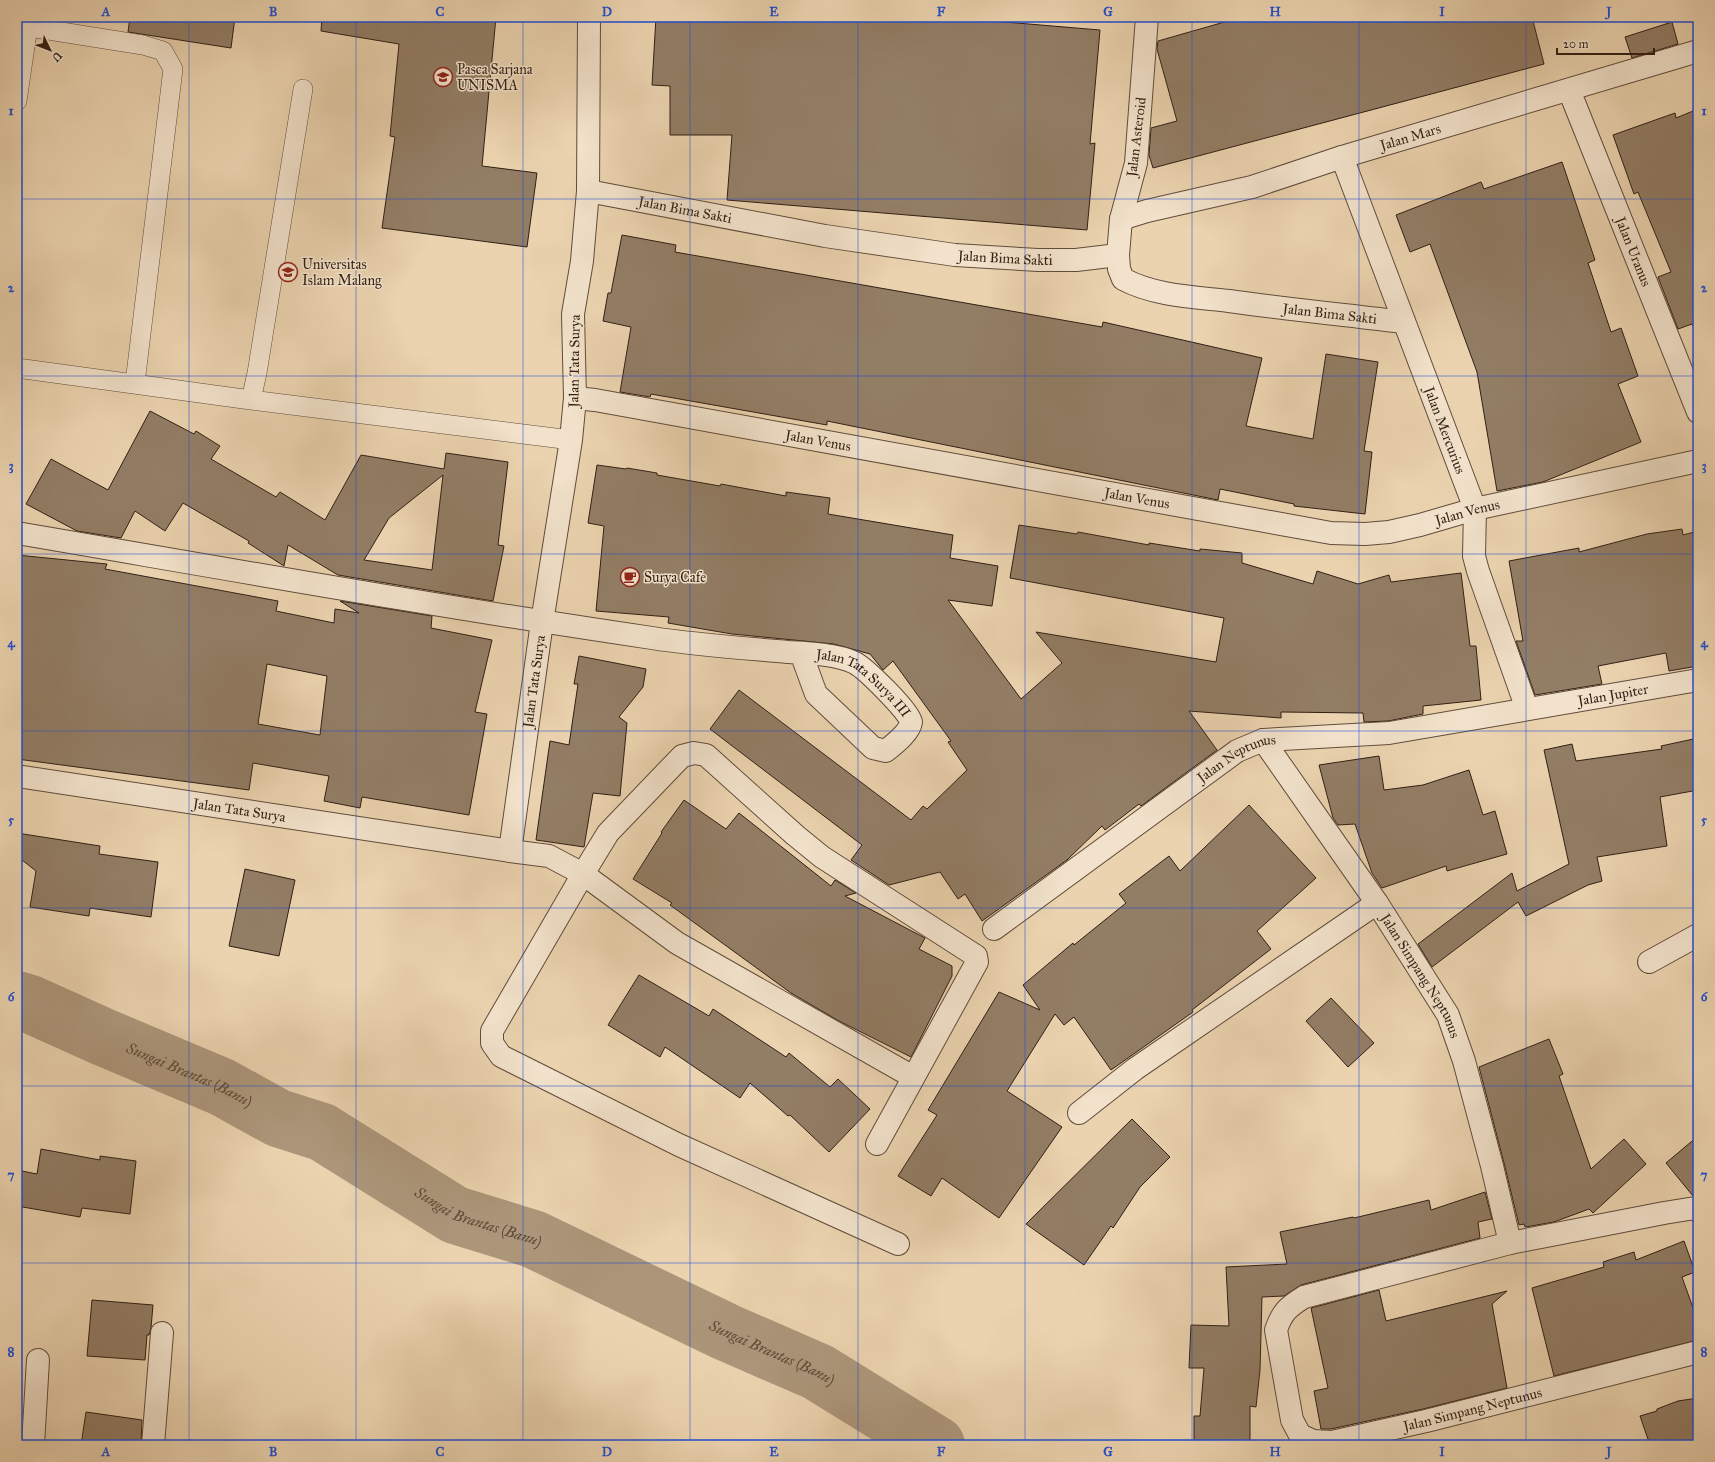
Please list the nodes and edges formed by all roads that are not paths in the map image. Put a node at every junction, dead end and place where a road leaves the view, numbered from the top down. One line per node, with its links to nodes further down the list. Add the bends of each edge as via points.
1 (589, 17): 9 (street, Jalan Tata Surya)
2 (1147, 17): 10 (street, Jalan Asteroid, via 1136,163)
3 (23, 26): 7 (lane); 14 (lane, via 163,50 174,69)
4 (1698, 51): 6 (street, Jalan Mars)
5 (303, 88): 16 (lane)
6 (1569, 90): 8 (street, Jalan Mars); 17 (street, Jalan Uranus)
7 (17, 101)
8 (1342, 157): 10 (street, Jalan Mars, via 1252,187); 12 (street, Jalan Mercurius)
9 (588, 191): 11 (street, Jalan Bima Sakti, via 825,236 955,255 1038,260); 15 (street, Jalan Tata Surya, via 574,314)
10 (1121, 219): 11 (street, Jalan Asteroid)
11 (1118, 256): 12 (street, Jalan Bima Sakti, via 1119,270 1123,278 1147,289 1230,302)
12 (1404, 322): 20 (street, Jalan Mercurius)
13 (17, 368): 14 (lane)
14 (135, 383): 16 (lane)
15 (575, 398): 18 (street, Jalan Tata Surya); 20 (street, Jalan Venus, via 1331,533 1389,532)
16 (251, 400): 18 (lane)
17 (1698, 412)
18 (571, 440): 22 (street, Jalan Tata Surya)
19 (1698, 461): 20 (street, Jalan Venus)
20 (1475, 509): 25 (street, Jalan Mercurius, via 1474,556)
21 (17, 533): 22 (street, Jalan Tata Surya III)
22 (542, 622): 23 (street, Jalan Tata Surya III, via 672,641); 28 (street, Jalan Tata Surya)
23 (801, 653): 23 (street, Jalan Tata Surya III, via 816,694 873,748 886,751 906,731 911,718 907,712 856,663 840,658)
24 (1698, 680): 25 (street, Jalan Jupiter)
25 (1527, 708): 26 (street, Jalan Neptunus, via 1389,733)
26 (1263, 740): 30 (street, Jalan Simpang Neptunus); 31 (street, Jalan Neptunus, via 1237,751)
27 (17, 776): 28 (street, Jalan Tata Surya)
28 (510, 851): 29 (street, via 549,856)
29 (583, 874): 34 (street, via 677,942); 34 (street, via 608,833 682,756 694,753 706,755 822,857 976,956 977,962); 39 (street, via 492,1030 492,1043 501,1056 679,1145)
30 (1377, 903): 35 (street, via 1135,1069); 38 (street, Jalan Simpang Neptunus, via 1448,1015 1464,1060)
31 (994, 929)
32 (1698, 935): 33 (street)
33 (1649, 962)
34 (913, 1077): 36 (street)
35 (1079, 1113)
36 (878, 1144)
37 (1698, 1211): 38 (street, Jalan Simpang Neptunus, via 1695,1208 1664,1213)
38 (1510, 1243): 41 (street, Jalan Simpang Neptunus, via 1304,1297 1289,1306 1280,1316 1276,1330 1292,1420 1300,1435 1313,1441 1332,1442 1426,1421)
39 (898, 1244)
40 (162, 1333): 44 (street)
41 (1698, 1352)
42 (38, 1360): 43 (street)
43 (34, 1445)
44 (152, 1445)

